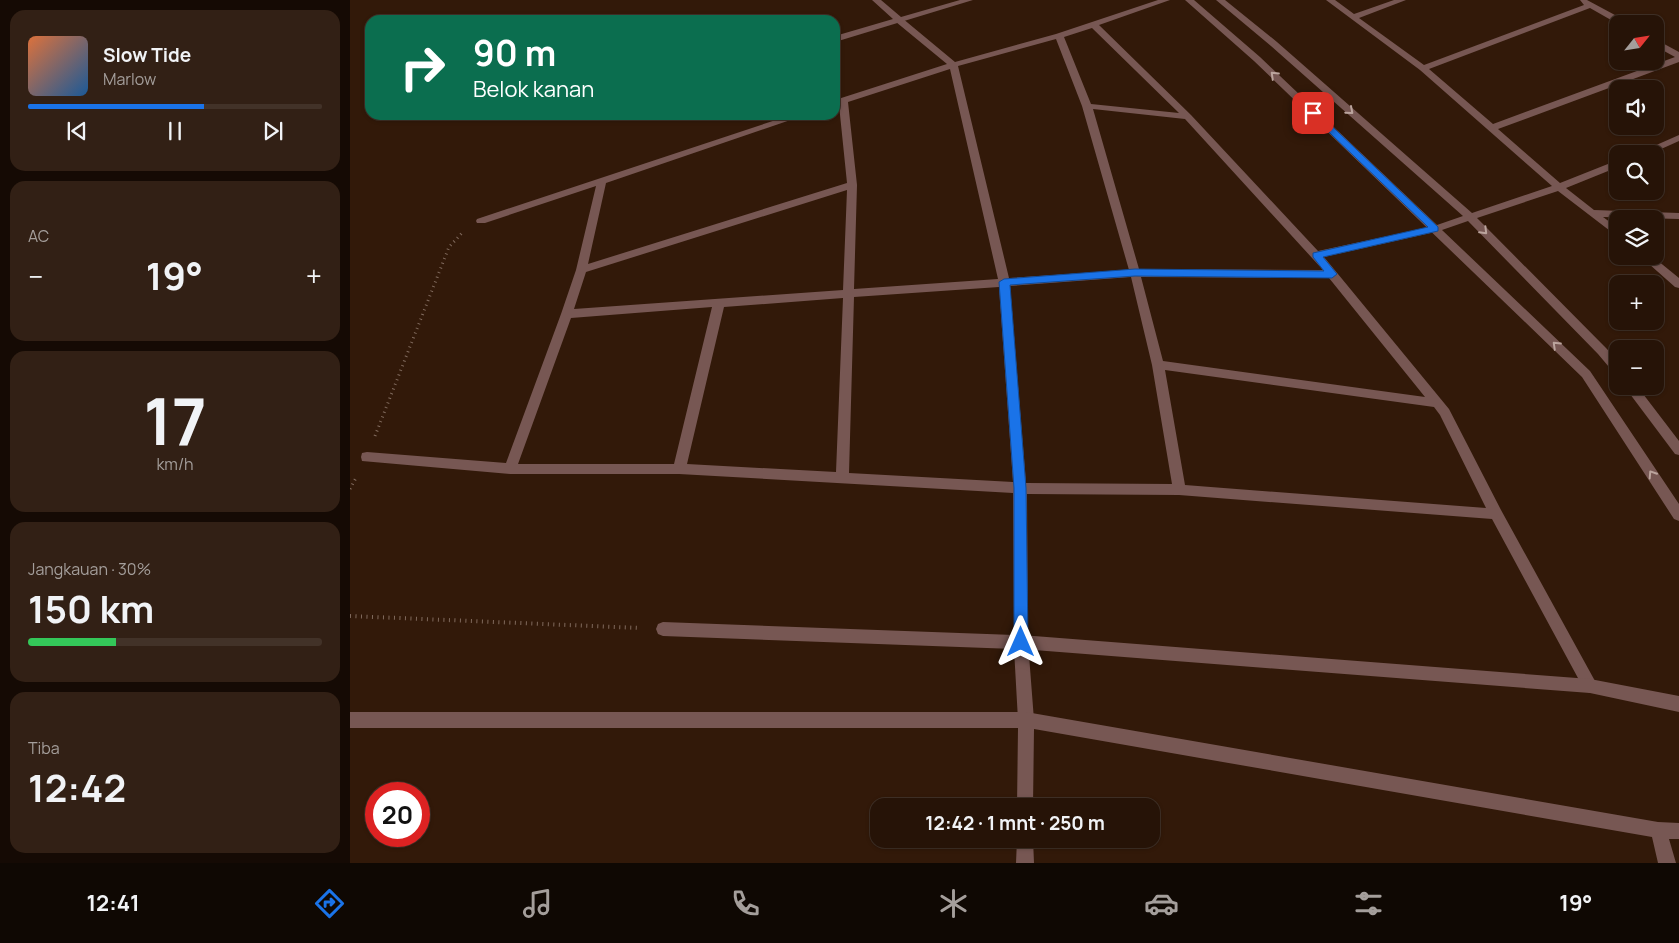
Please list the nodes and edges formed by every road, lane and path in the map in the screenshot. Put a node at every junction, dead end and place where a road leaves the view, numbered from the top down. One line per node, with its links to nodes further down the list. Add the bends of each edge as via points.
1 (876, 0): 12 (street)
2 (968, 0): 12 (street)
3 (1166, 0): 13 (street)
4 (1189, 0): 37 (street, one-way to 4, via 1257,59)
5 (1220, 0): 34 (street, one-way to 34)
6 (1330, 0): 11 (street)
7 (1402, 0): 11 (street)
8 (1582, 0): 9 (street)
9 (1590, 5): 10 (street); 19 (street)
10 (1609, 15)
11 (1353, 17): 19 (street)
12 (899, 20): 15 (street); 18 (street)
13 (1093, 24): 14 (street); 23 (street)
14 (1059, 36): 18 (street); 21 (street)
15 (840, 38)
16 (1664, 48): 17 (street)
17 (1679, 58): 25 (street)
18 (953, 65): 20 (street); 43 (street)
19 (1423, 68): 25 (street)
20 (840, 102)
21 (1087, 106): 23 (street); 41 (street)
22 (840, 108): 30 (street)
23 (1188, 117): 38 (street)
24 (785, 120): 29 (street)
25 (1492, 128): 31 (street)
26 (1679, 138): 27 (street)
27 (1662, 145)
28 (1609, 167): 31 (street)
29 (602, 180): 35 (street); 40 (street)
30 (852, 185): 40 (street); 45 (street)
31 (1560, 187): 32 (street); 34 (street)
32 (1591, 213): 33 (street); 36 (street)
33 (1679, 216)
34 (1470, 217): 37 (street); 48 (street, one-way to 48)
35 (481, 221): 53 (path, via 461,234 449,247)
36 (1609, 227)
37 (1435, 229): 38 (street); 60 (street, one-way to 37, via 1586,374)
38 (1316, 255): 42 (street)
39 (1656, 265): 44 (street)
40 (581, 270): 47 (street)
41 (1135, 273): 42 (street); 43 (street); 49 (street)
42 (1332, 274): 51 (street)
43 (1004, 282): 45 (street); 57 (street)
44 (1679, 284)
45 (849, 294): 46 (street); 56 (street)
46 (719, 303): 47 (street); 55 (street)
47 (567, 314): 54 (street)
48 (1609, 359)
49 (1158, 365): 51 (street); 58 (street)
50 (1637, 395): 52 (street)
51 (1437, 403): 59 (street, via 1445,412)
52 (1679, 450)
53 (367, 457): 54 (street)
54 (510, 469): 55 (street)
55 (679, 469): 56 (street)
56 (842, 477): 57 (street)
57 (1020, 488): 58 (street); 63 (street)
58 (1179, 490): 59 (street)
59 (1496, 514): 64 (street)
60 (1679, 515)
61 (350, 616): 62 (path)
62 (663, 629): 63 (street)
63 (1021, 642): 64 (street); 67 (street)
64 (1590, 686): 65 (street)
65 (1679, 704)
66 (350, 720): 67 (street)
67 (1026, 720): 68 (street); 69 (street)
68 (1026, 798)
69 (1658, 830): 70 (street); 73 (street)
70 (1679, 831)
71 (1025, 848): 72 (street)
72 (1025, 863)
73 (1667, 863)

